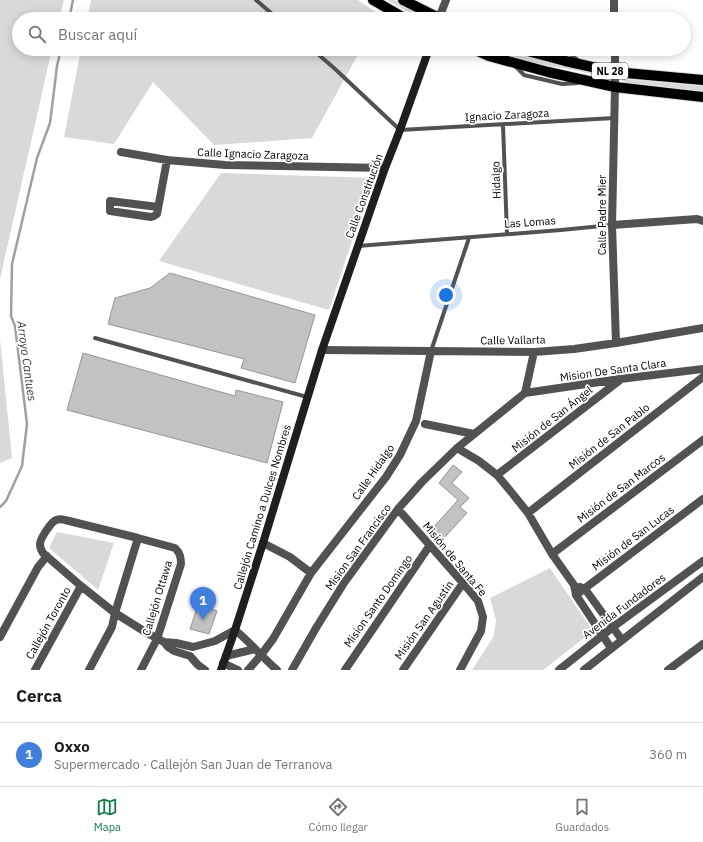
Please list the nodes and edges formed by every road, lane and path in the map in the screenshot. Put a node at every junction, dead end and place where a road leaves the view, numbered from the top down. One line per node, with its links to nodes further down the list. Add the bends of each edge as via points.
1 (256, 0): 6 (lane)
2 (373, 0): 7 (main road)
3 (403, 0): 8 (main road)
4 (446, 0): 9 (street)
5 (614, 0): 10 (street)
6 (270, 12)
7 (394, 12)
8 (426, 12)
9 (442, 12)
10 (614, 12)
11 (320, 56): 24 (lane)
12 (426, 56): 24 (main road, Calle Constitución)
13 (489, 56): 20 (main road, NL 28)
14 (546, 56): 17 (main road, NL 28)
15 (572, 56): 17 (lane)
16 (615, 56): 18 (street, Calle Padre Mier)
17 (584, 66): 18 (main road, NL 28)
18 (615, 72): 19 (main road, NL 28); 20 (street, Calle Padre Mier)
19 (703, 80)
20 (615, 88): 21 (main road, NL 28); 22 (street, Calle Padre Mier)
21 (703, 97)
22 (614, 118): 23 (lane, Ignacio Zaragoza); 30 (street, Calle Padre Mier)
23 (503, 125): 24 (lane, Ignacio Zaragoza); 31 (lane, Hidalgo)
24 (400, 130): 27 (main road, Calle Constitución)
25 (121, 152): 26 (street, Calle Ignacio Zaragoza)
26 (167, 160): 27 (street, Calle Ignacio Zaragoza, via 225,165); 28 (street)
27 (385, 168): 33 (main road, Calle Constitución)
28 (158, 207): 28 (street, via 157,214 151,217 110,210 110,201)
29 (703, 221): 30 (street, Las Lomas, via 697,219)
30 (612, 225): 31 (lane, Las Lomas); 36 (street, Calle Padre Mier)
31 (507, 234): 32 (lane, Las Lomas)
32 (469, 238): 33 (lane, Las Lomas); 38 (lane, Calle Hidalgo)
33 (358, 246): 37 (main road, Calle Constitución)
34 (703, 328): 36 (street, Calle Vallarta)
35 (95, 338): 44 (lane)
36 (616, 343): 39 (street, Calle Vallarta)
37 (322, 350): 38 (street, Calle Vallarta); 44 (main road, Callejón Camino a Dulces Nombres)
38 (431, 351): 39 (street, Calle Vallarta); 59 (street, Calle Hidalgo, via 416,421 400,455 386,477)
39 (534, 352): 43 (street)
40 (703, 369): 42 (street, Mision De Santa Clara)
41 (703, 377): 52 (street, Misión de San Pablo)
42 (620, 379): 43 (street, Mision De Santa Clara); 49 (street, Misión de San Ángel)
43 (525, 393): 46 (street, Mision San Francisco)
44 (308, 398): 54 (main road, Callejón Camino a Dulces Nombres)
45 (425, 424): 46 (street)
46 (474, 434): 48 (street, Mision San Francisco)
47 (703, 440): 56 (street, Misión de San Marcos)
48 (457, 448): 49 (street, via 480,461); 51 (street, Mision San Francisco)
49 (497, 475): 52 (street)
50 (703, 499): 64 (street, Misión de San Lucas)
51 (398, 509): 55 (street, Misión de Santa Fe); 87 (street, Mision San Francisco, via 344,583)
52 (528, 513): 56 (street)
53 (138, 538): 57 (street, Callejón Ottawa, via 57,520 51,524 40,541 41,549); 66 (street); 71 (street, Callejón Ottawa, via 175,548 181,559)
54 (263, 543): 59 (street, via 290,557); 68 (main road, Callejón Camino a Dulces Nombres)
55 (430, 545): 61 (street, Misión de Santa Fe); 88 (street, Mision Santo Domingo)
56 (552, 554): 62 (street)
57 (47, 556): 63 (street); 70 (street, via 38,567)
58 (703, 560): 67 (street, Avenida Fundadores)
59 (311, 573): 77 (street, Calle Hidalgo)
60 (703, 577): 72 (street)
61 (463, 583): 89 (street, Misión San Agustín); 90 (street, Misión de Santa Fe, via 478,601 483,617 481,631)
62 (574, 585): 64 (street); 65 (street)
63 (81, 586): 66 (street); 80 (street, Callejón Toronto)
64 (585, 589): 65 (street, Misión de San Lucas); 67 (street)
65 (576, 595): 69 (street)
66 (115, 612): 71 (street); 81 (street, via 112,627)
67 (613, 627): 69 (street, Avenida Fundadores); 72 (street)
68 (235, 630): 74 (street, via 215,641); 76 (street); 79 (main road, Callejón Camino a Dulces Nombres)
69 (603, 635): 75 (street); 91 (street, Avenida Fundadores)
70 (0, 637)
71 (160, 640): 74 (street); 78 (street, via 168,647); 82 (street, Callejón Ottawa)
72 (622, 640): 75 (street)
73 (703, 644): 93 (street)
74 (193, 647): 78 (street)
75 (611, 648): 92 (street)
76 (255, 649): 77 (street); 79 (street)
77 (261, 655): 85 (street, Calle Hidalgo); 86 (street)
78 (190, 656): 83 (street)
79 (223, 663): 84 (street)
80 (35, 670)
81 (90, 670)
82 (141, 670)
83 (205, 670)
84 (238, 670)
85 (248, 670)
86 (277, 670)
87 (292, 670)
88 (345, 670)
89 (403, 670)
90 (460, 670)
91 (560, 670)
92 (584, 670)
93 (668, 670)

